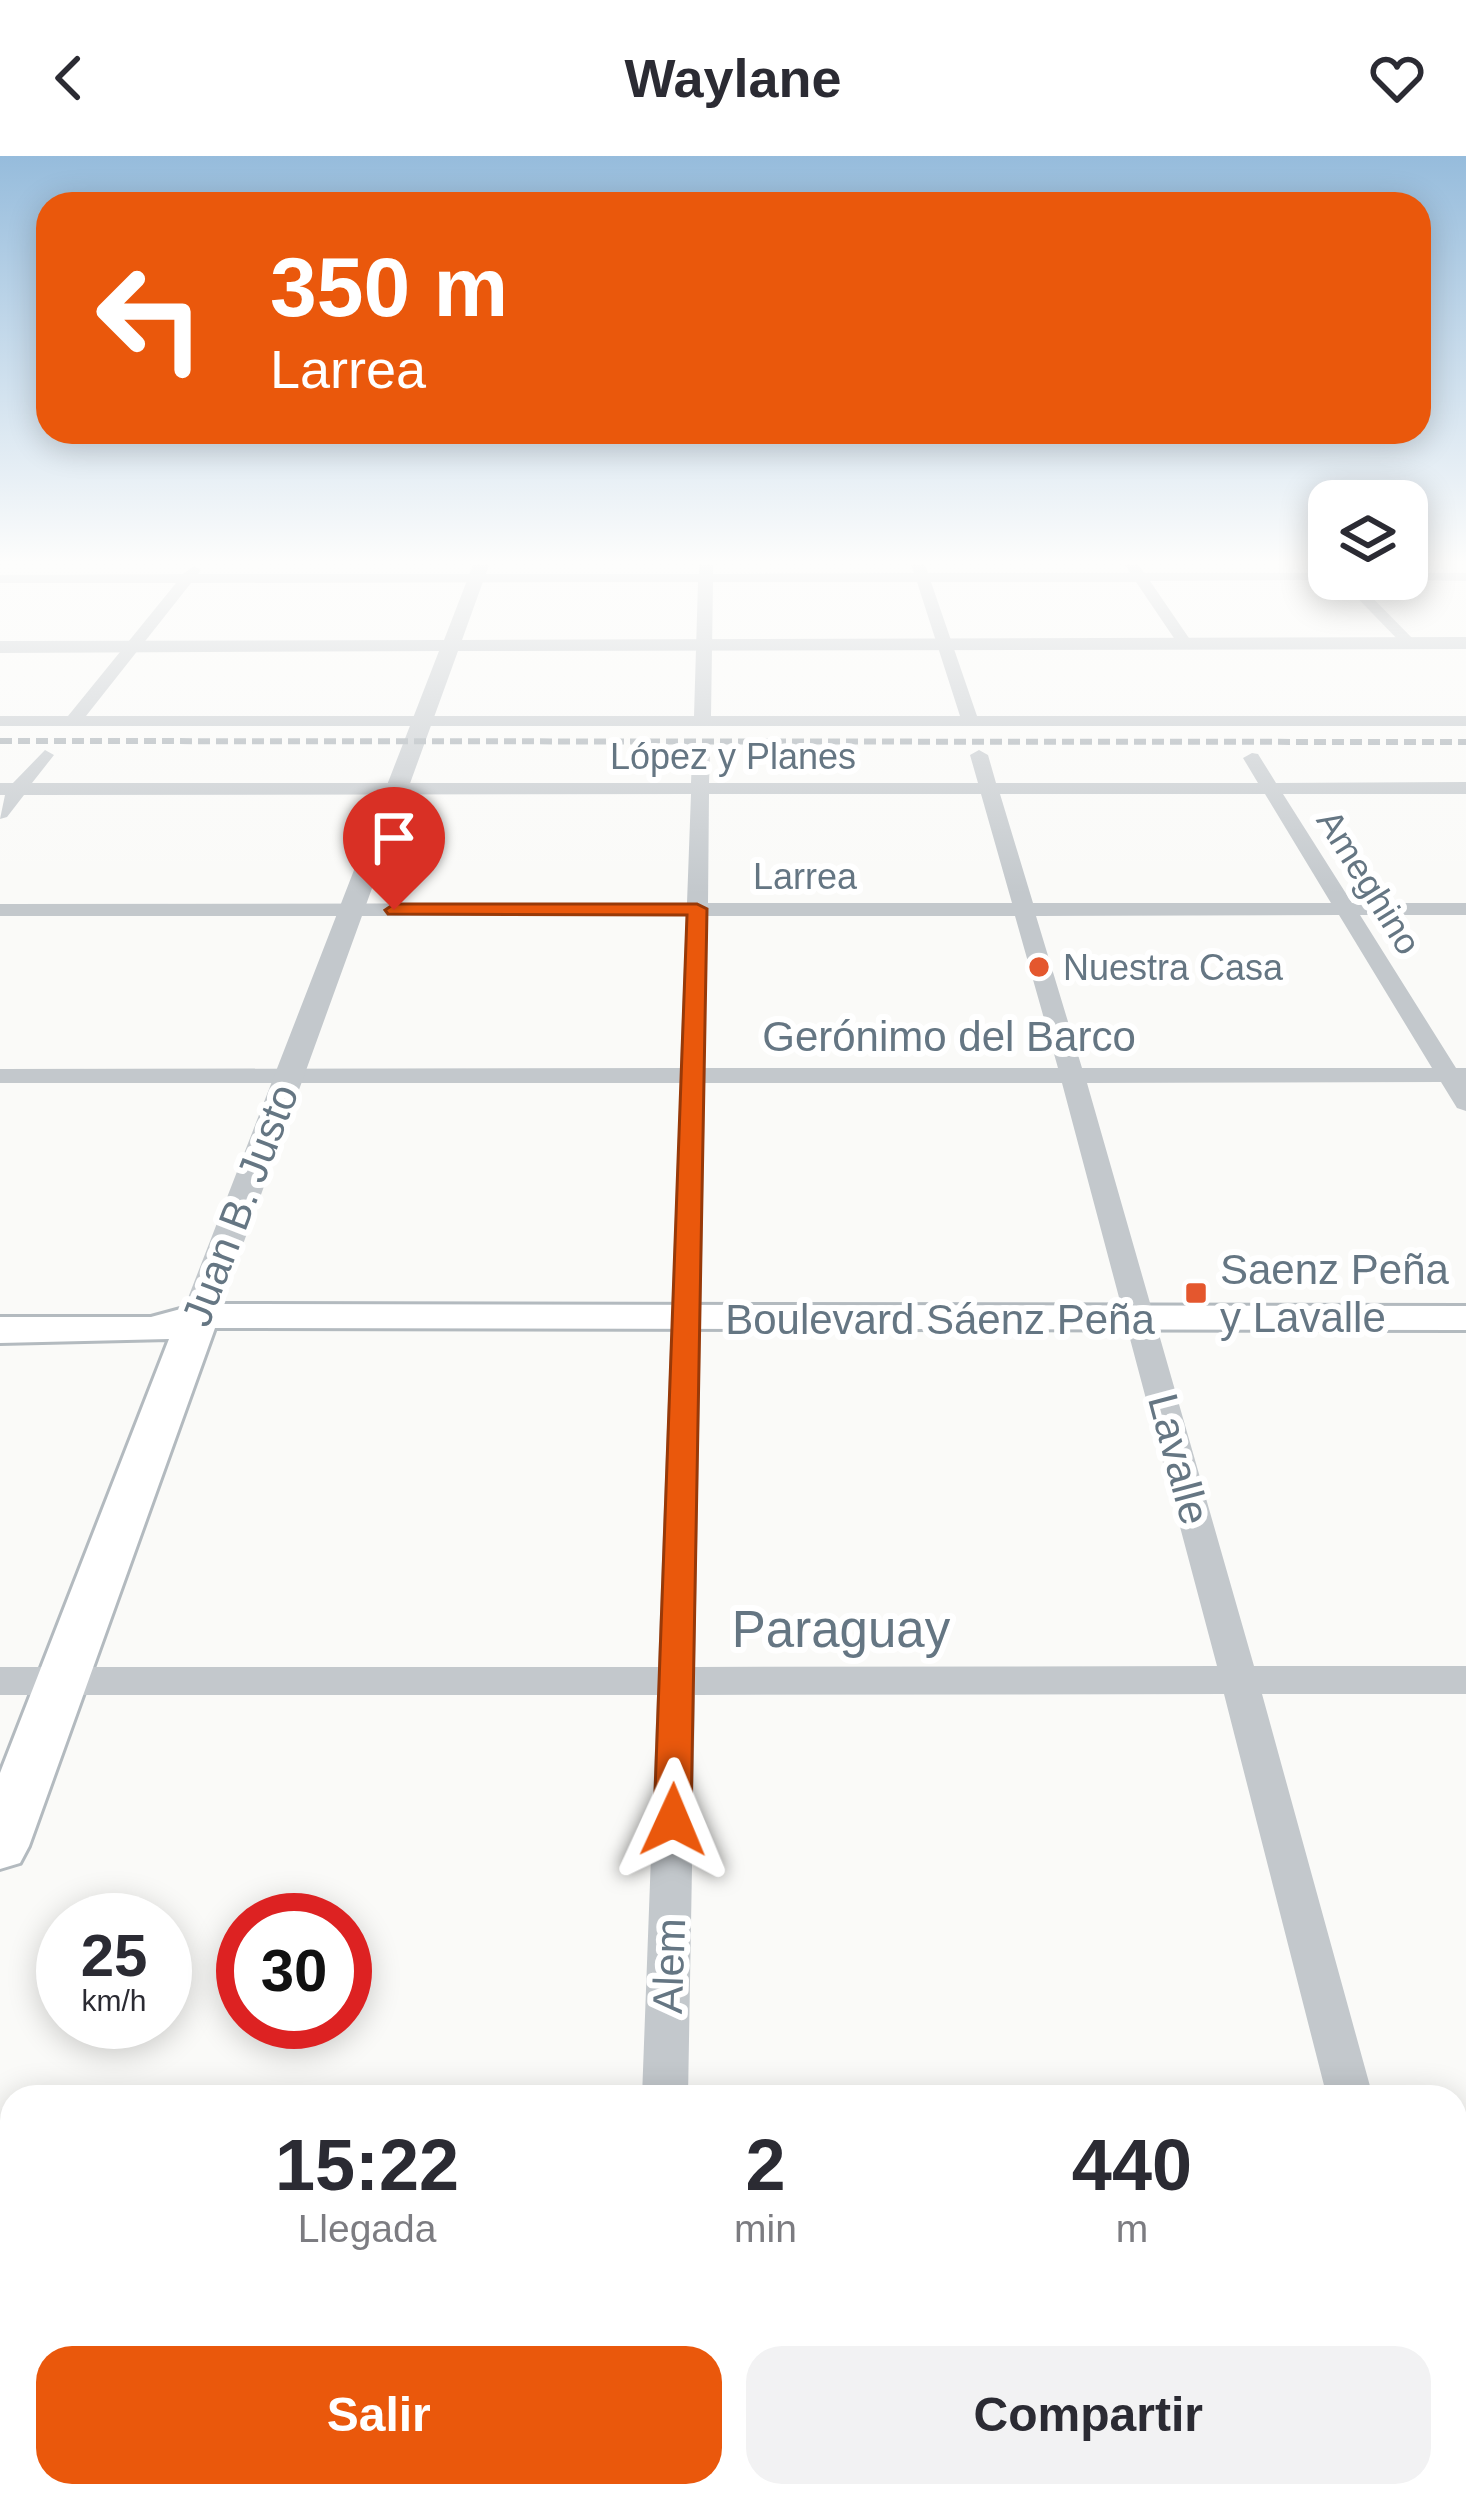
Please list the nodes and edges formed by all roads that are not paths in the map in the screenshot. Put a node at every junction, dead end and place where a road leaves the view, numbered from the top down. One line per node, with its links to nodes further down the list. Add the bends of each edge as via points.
1 (110, 675): 6 (street)
2 (439, 675): 7 (street, Juan B. Justo)
3 (703, 675): 8 (street)
4 (954, 675): 9 (street)
5 (0, 721): 6 (street)
6 (73, 721): 7 (street)
7 (422, 721): 8 (street); 19 (street, Juan B. Justo)
8 (702, 721): 9 (street)
9 (970, 721): 10 (street)
10 (1466, 721)
11 (45, 755): 18 (street)
12 (979, 755): 15 (street, Lavalle)
13 (1252, 758): 16 (street, Ameghino)
14 (700, 772): 15 (street, López y Planes); 19 (street, López y Planes); 21 (street, Alem)
15 (990, 788): 16 (street, López y Planes); 22 (street, Lavalle)
16 (1272, 788): 17 (street, López y Planes); 23 (street, Ameghino)
17 (1466, 788)
18 (9, 789): 19 (street, López y Planes); 20 (street)
19 (397, 789): 26 (street, Juan B. Justo)
20 (0, 813)
21 (697, 909): 22 (street, Larrea); 26 (street, Larrea); 27 (street, Alem)
22 (1023, 909): 23 (street, Larrea); 28 (street, Lavalle)
23 (1346, 909): 24 (street, Larrea); 29 (street, Ameghino)
24 (1466, 909)
25 (0, 910): 26 (street, Larrea)
26 (351, 910): 31 (street, Juan B. Justo)
27 (693, 1075): 28 (street, Gerónimo del Barco); 31 (street, Gerónimo del Barco); 36 (street, Alem)
28 (1074, 1075): 29 (street, Gerónimo del Barco); 37 (street, Lavalle)
29 (1457, 1075): 32 (street, Ameghino)
30 (0, 1076): 31 (street, Gerónimo del Barco)
31 (289, 1076): 34 (street, Juan B. Justo)
32 (1466, 1103)
33 (0, 1304): 34 (main road, Boulevard Sáenz Peña, via 164,1304)
34 (199, 1316): 36 (main road, Boulevard Sáenz Peña); 38 (main road, Boulevard Sáenz Peña, via 154,1330); 42 (main road, Juan B. Justo)
35 (1466, 1318): 37 (main road, Boulevard Sáenz Peña)
36 (686, 1319): 37 (main road, Boulevard Sáenz Peña); 43 (street, Alem)
37 (1143, 1319): 39 (street, Lavalle)
38 (0, 1330)
39 (1237, 1679): 40 (street, Paraguay); 43 (street, Paraguay); 46 (street, Lavalle)
40 (1466, 1680)
41 (0, 1681): 42 (street, Paraguay)
42 (62, 1681): 43 (street, Paraguay); 44 (main road, Juan B. Justo)
43 (676, 1681): 45 (street, Alem)
44 (0, 1846)
45 (665, 2085)
46 (1346, 2085)

